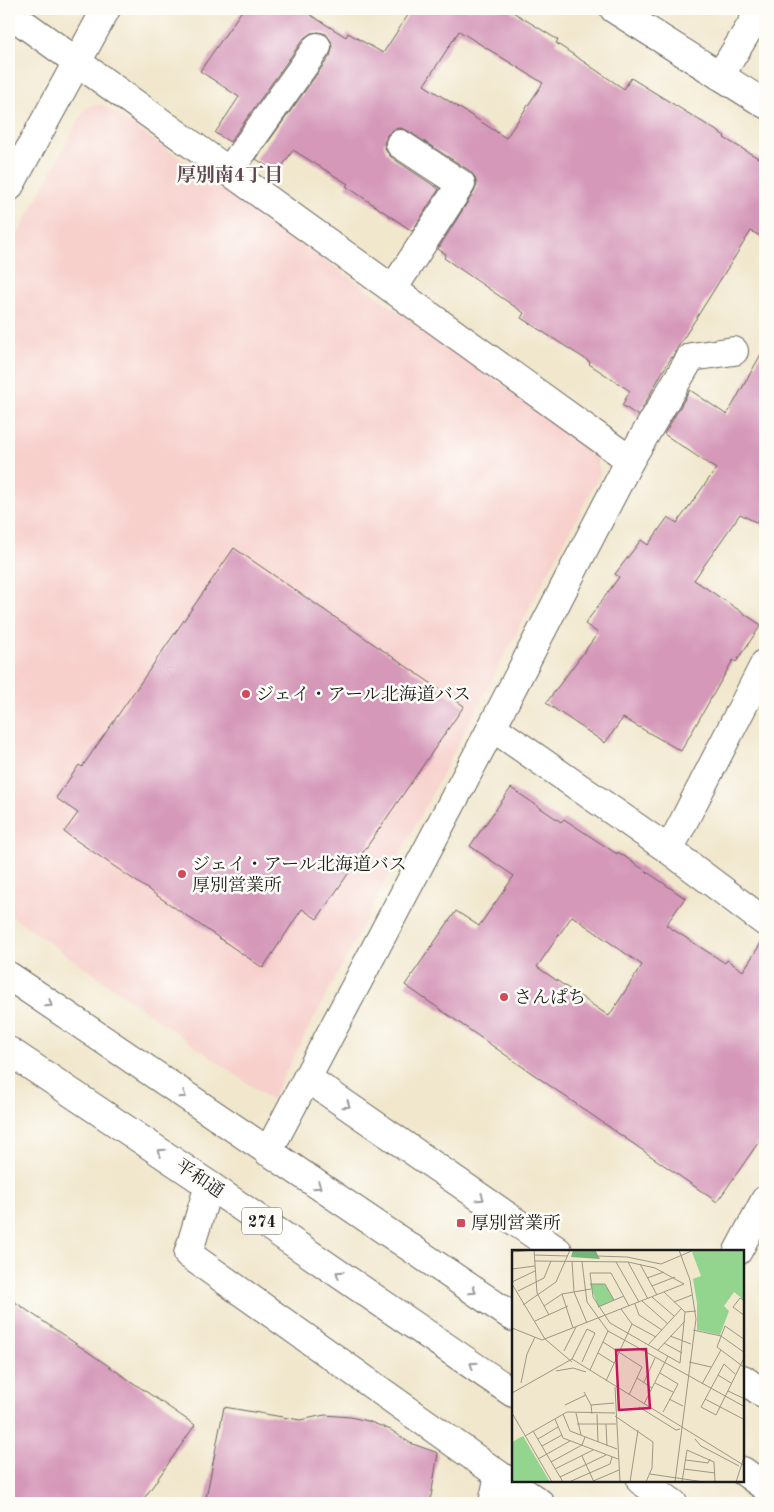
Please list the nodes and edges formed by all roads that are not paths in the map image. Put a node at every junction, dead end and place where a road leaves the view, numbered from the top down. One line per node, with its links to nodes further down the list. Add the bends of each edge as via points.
1 (106, 9): 6 (main road)
2 (614, 9): 7 (main road)
3 (761, 9): 7 (main road)
4 (9, 13): 6 (main road)
5 (317, 47): 10 (main road)
6 (77, 62): 10 (main road); 11 (main road)
7 (720, 76): 8 (main road)
8 (765, 104)
9 (400, 144): 12 (main road, via 461,184)
10 (229, 171): 12 (main road)
11 (9, 187)
12 (393, 289): 14 (main road)
13 (734, 351): 14 (main road, via 691,356)
14 (630, 460): 16 (main road)
15 (765, 663): 17 (main road)
16 (492, 727): 17 (main road); 21 (main road)
17 (668, 850): 18 (main road)
18 (765, 922)
19 (9, 976): 22 (main road, one-way to 22)
20 (9, 1051): 23 (main road, 平和通 / 274, one-way to 20)
21 (307, 1078): 22 (main road); 25 (main road, one-way to 25)
22 (268, 1152): 27 (main road, one-way to 27)
23 (209, 1185): 29 (main road, 平和通 / 274, one-way to 23); 32 (main road, via 188,1254)
24 (765, 1200): 26 (main road)
25 (557, 1250)
26 (739, 1250)
27 (512, 1316)
28 (744, 1380): 30 (main road)
29 (512, 1392)
30 (765, 1395)
31 (744, 1472): 34 (main road)
32 (499, 1475): 35 (main road); 36 (main road)
33 (642, 1482): 37 (main road)
34 (765, 1486)
35 (494, 1503)
36 (540, 1503)
37 (673, 1503)

